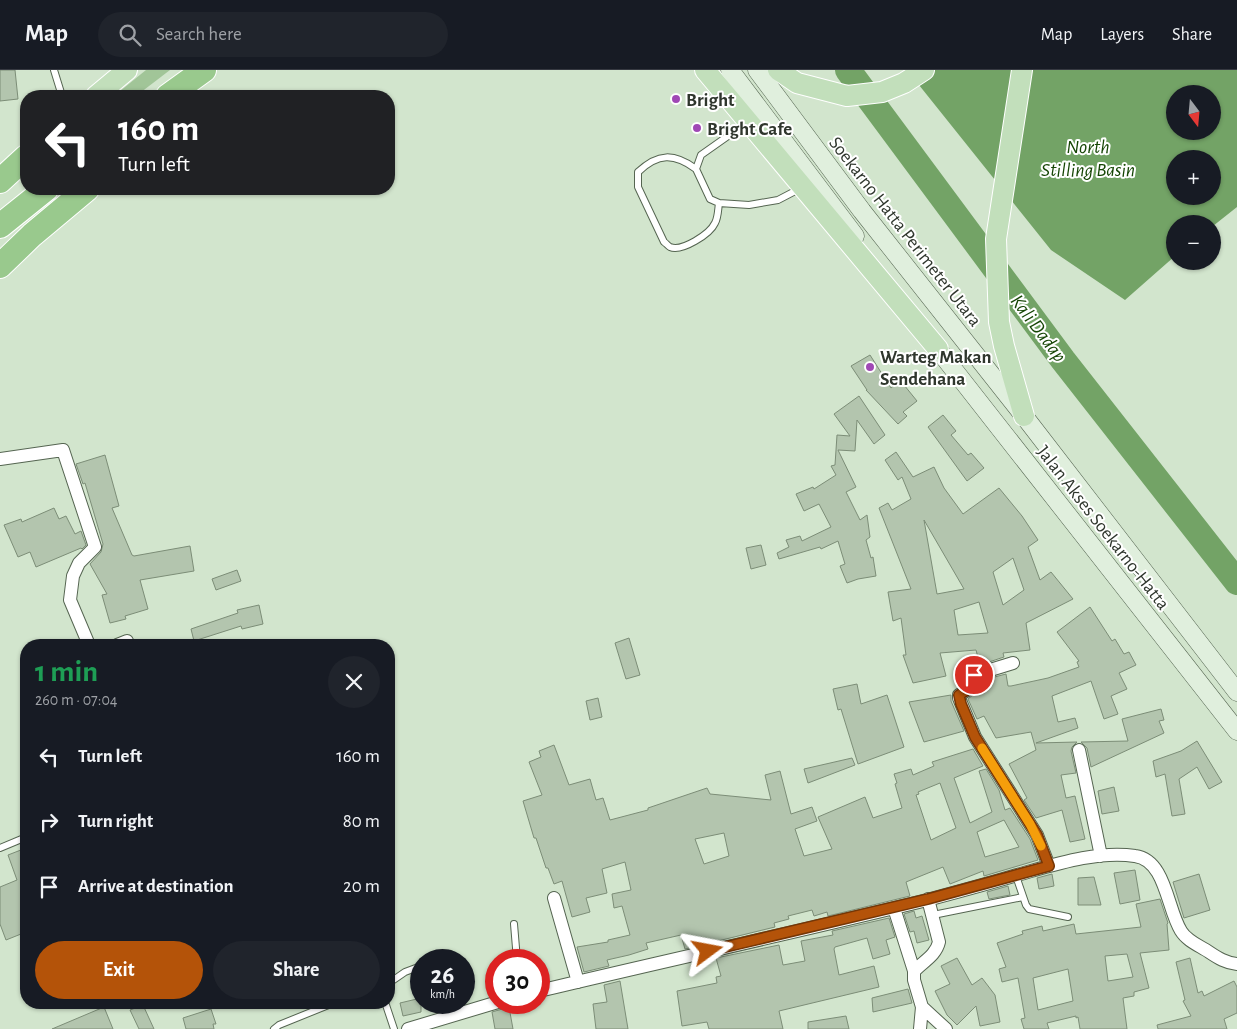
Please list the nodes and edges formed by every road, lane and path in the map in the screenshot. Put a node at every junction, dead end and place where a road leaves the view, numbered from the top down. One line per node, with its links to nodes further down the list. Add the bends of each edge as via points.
1 (54, 70): 11 (lane)
2 (128, 70): 12 (main road)
3 (204, 70): 13 (highway)
4 (216, 70): 14 (highway)
5 (705, 70): 15 (main road)
6 (730, 70): 27 (main road, Jalan Akses Soekarno-Hatta)
7 (757, 70): 28 (main road, Soekarno Hatta Perimeter Utara, via 862,211)
8 (778, 70): 9 (main road, via 797,83 847,96 882,92 904,84)
9 (924, 70)
10 (1022, 70): 28 (main road, via 996,238 999,322)
11 (60, 90)
12 (103, 90)
13 (176, 90)
14 (194, 90)
15 (748, 122): 18 (lane, via 701,155); 21 (main road)
16 (20, 156): 19 (main road)
17 (20, 163): 20 (highway)
18 (696, 169): 24 (lane, via 710,198); 24 (lane, via 686,161 668,156 647,164 638,172 638,187 664,242 671,247 682,248 710,231 716,222)
19 (0, 170)
20 (0, 181)
21 (802, 187): 24 (lane, via 778,200 749,205); 27 (main road)
22 (39, 195): 25 (highway)
23 (80, 195): 26 (highway)
24 (718, 203)
25 (0, 226)
26 (0, 266)
27 (938, 349): 33 (main road, Jalan Akses Soekarno-Hatta)
28 (1024, 416): 32 (main road, Jalan Akses Soekarno-Hatta)
29 (0, 459): 30 (street, via 63,450 95,546 79,563 73,576 70,600)
30 (87, 639)
31 (1013, 663): 38 (street, via 974,675 972,687 959,698 975,737 1037,835)
32 (1237, 692)
33 (1237, 731)
34 (1079, 750): 37 (street)
35 (20, 840): 36 (lane)
36 (0, 848)
37 (1101, 856): 38 (street); 48 (street, via 1122,854 1147,860 1160,877 1182,933 1223,960)
38 (1049, 866): 39 (street)
39 (1016, 876): 40 (lane); 42 (street)
40 (1023, 896): 44 (lane); 45 (lane, via 1033,911)
41 (554, 898): 52 (street)
42 (928, 899): 43 (street); 44 (street)
43 (894, 908): 50 (street); 52 (street)
44 (933, 914): 50 (street, via 939,942)
45 (1068, 917)
46 (514, 924): 47 (lane)
47 (516, 949)
48 (1237, 964)
49 (410, 970): 51 (lane)
50 (914, 971): 55 (street)
51 (395, 979)
52 (578, 982): 53 (street)
53 (550, 989)
54 (485, 1006): 60 (street)
55 (922, 1007): 61 (street); 62 (street)
56 (318, 1009): 58 (lane)
57 (387, 1009): 59 (lane)
58 (274, 1029)
59 (394, 1029)
60 (408, 1029)
61 (920, 1029)
62 (946, 1029)

